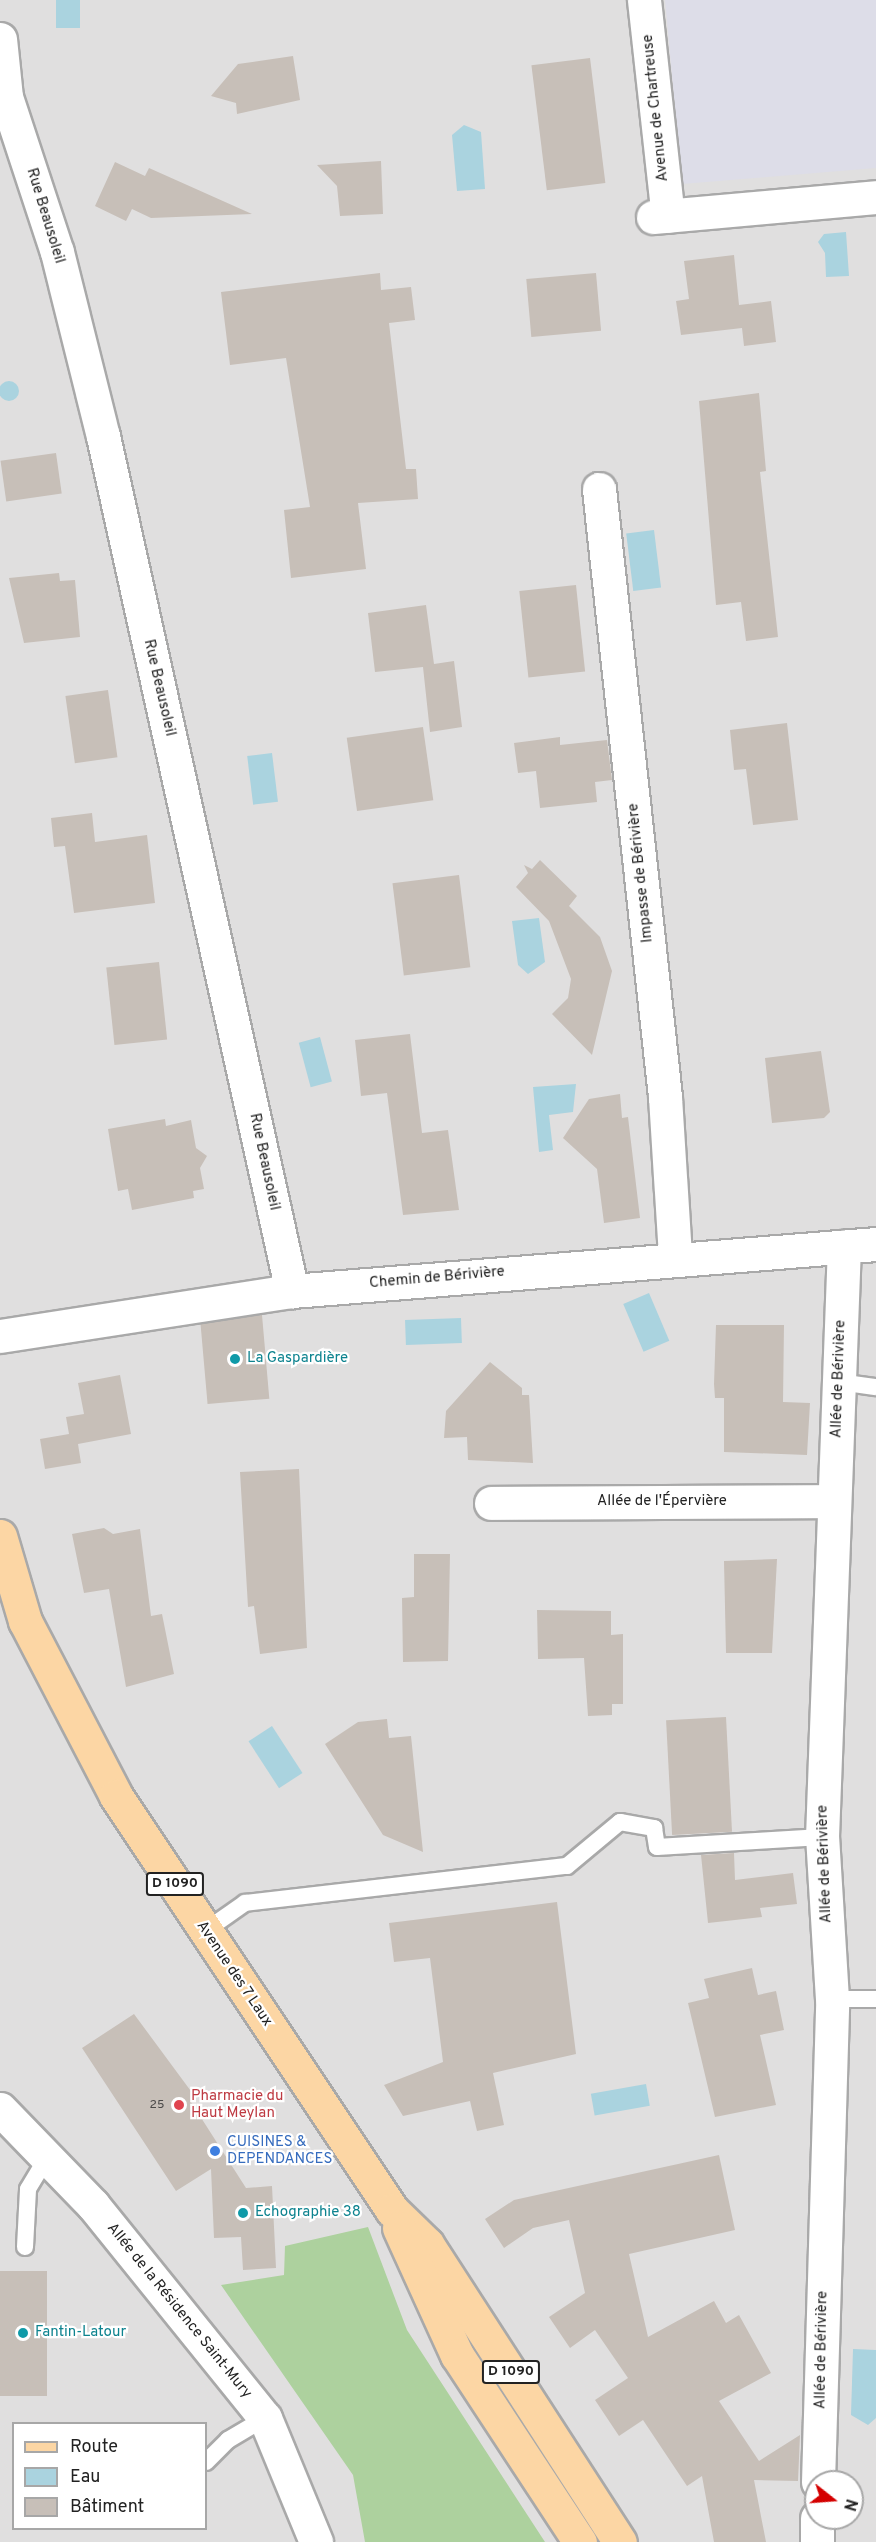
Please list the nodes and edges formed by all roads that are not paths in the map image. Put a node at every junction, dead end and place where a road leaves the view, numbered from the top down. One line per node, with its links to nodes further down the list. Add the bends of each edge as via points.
1 (644, 0): 4 (street, Avenue de Chartreuse, via 661,217)
2 (0, 39): 3 (street, Rue Beausoleil)
3 (3, 96): 8 (street, Rue Beausoleil, via 57,252 103,436)
4 (876, 197)
5 (599, 489): 7 (street, Impasse de Bérivière, via 665,1097)
6 (860, 1245): 7 (street, Chemin de Bérivière); 10 (street, Allée de Bérivière)
7 (675, 1258): 8 (street, Chemin de Bérivière)
8 (292, 1291): 9 (street, Chemin de Bérivière)
9 (0, 1336)
10 (839, 1382): 11 (lane); 12 (street, Allée de Bérivière)
11 (876, 1387)
12 (834, 1501): 13 (street, Allée de l'Épervière); 15 (street, Allée de Bérivière)
13 (491, 1503)
14 (0, 1536): 16 (main road, Avenue des 7 Laux / D 1090, via 25,1621 110,1786)
15 (822, 1837): 16 (lane, via 657,1847 654,1828 620,1822 567,1866 245,1903); 17 (street, Allée de Bérivière)
16 (205, 1931): 21 (main road, Avenue des 7 Laux / D 1090)
17 (832, 1999): 18 (lane); 25 (street, Allée de Bérivière)
18 (876, 2000)
19 (0, 2109): 20 (street, Allée de la Résidence Saint-Mury)
20 (47, 2157): 22 (lane, via 28,2189); 23 (street, Allée de la Résidence Saint-Mury, via 93,2205)
21 (392, 2210): 27 (main road, D 1090, via 457,2355); 28 (main road, D 1090, via 427,2244)
22 (25, 2247)
23 (265, 2418): 24 (lane, via 228,2440); 26 (street, Allée de la Résidence Saint-Mury)
24 (207, 2461)
25 (818, 2470)
26 (316, 2542)
27 (580, 2542)
28 (620, 2542)

